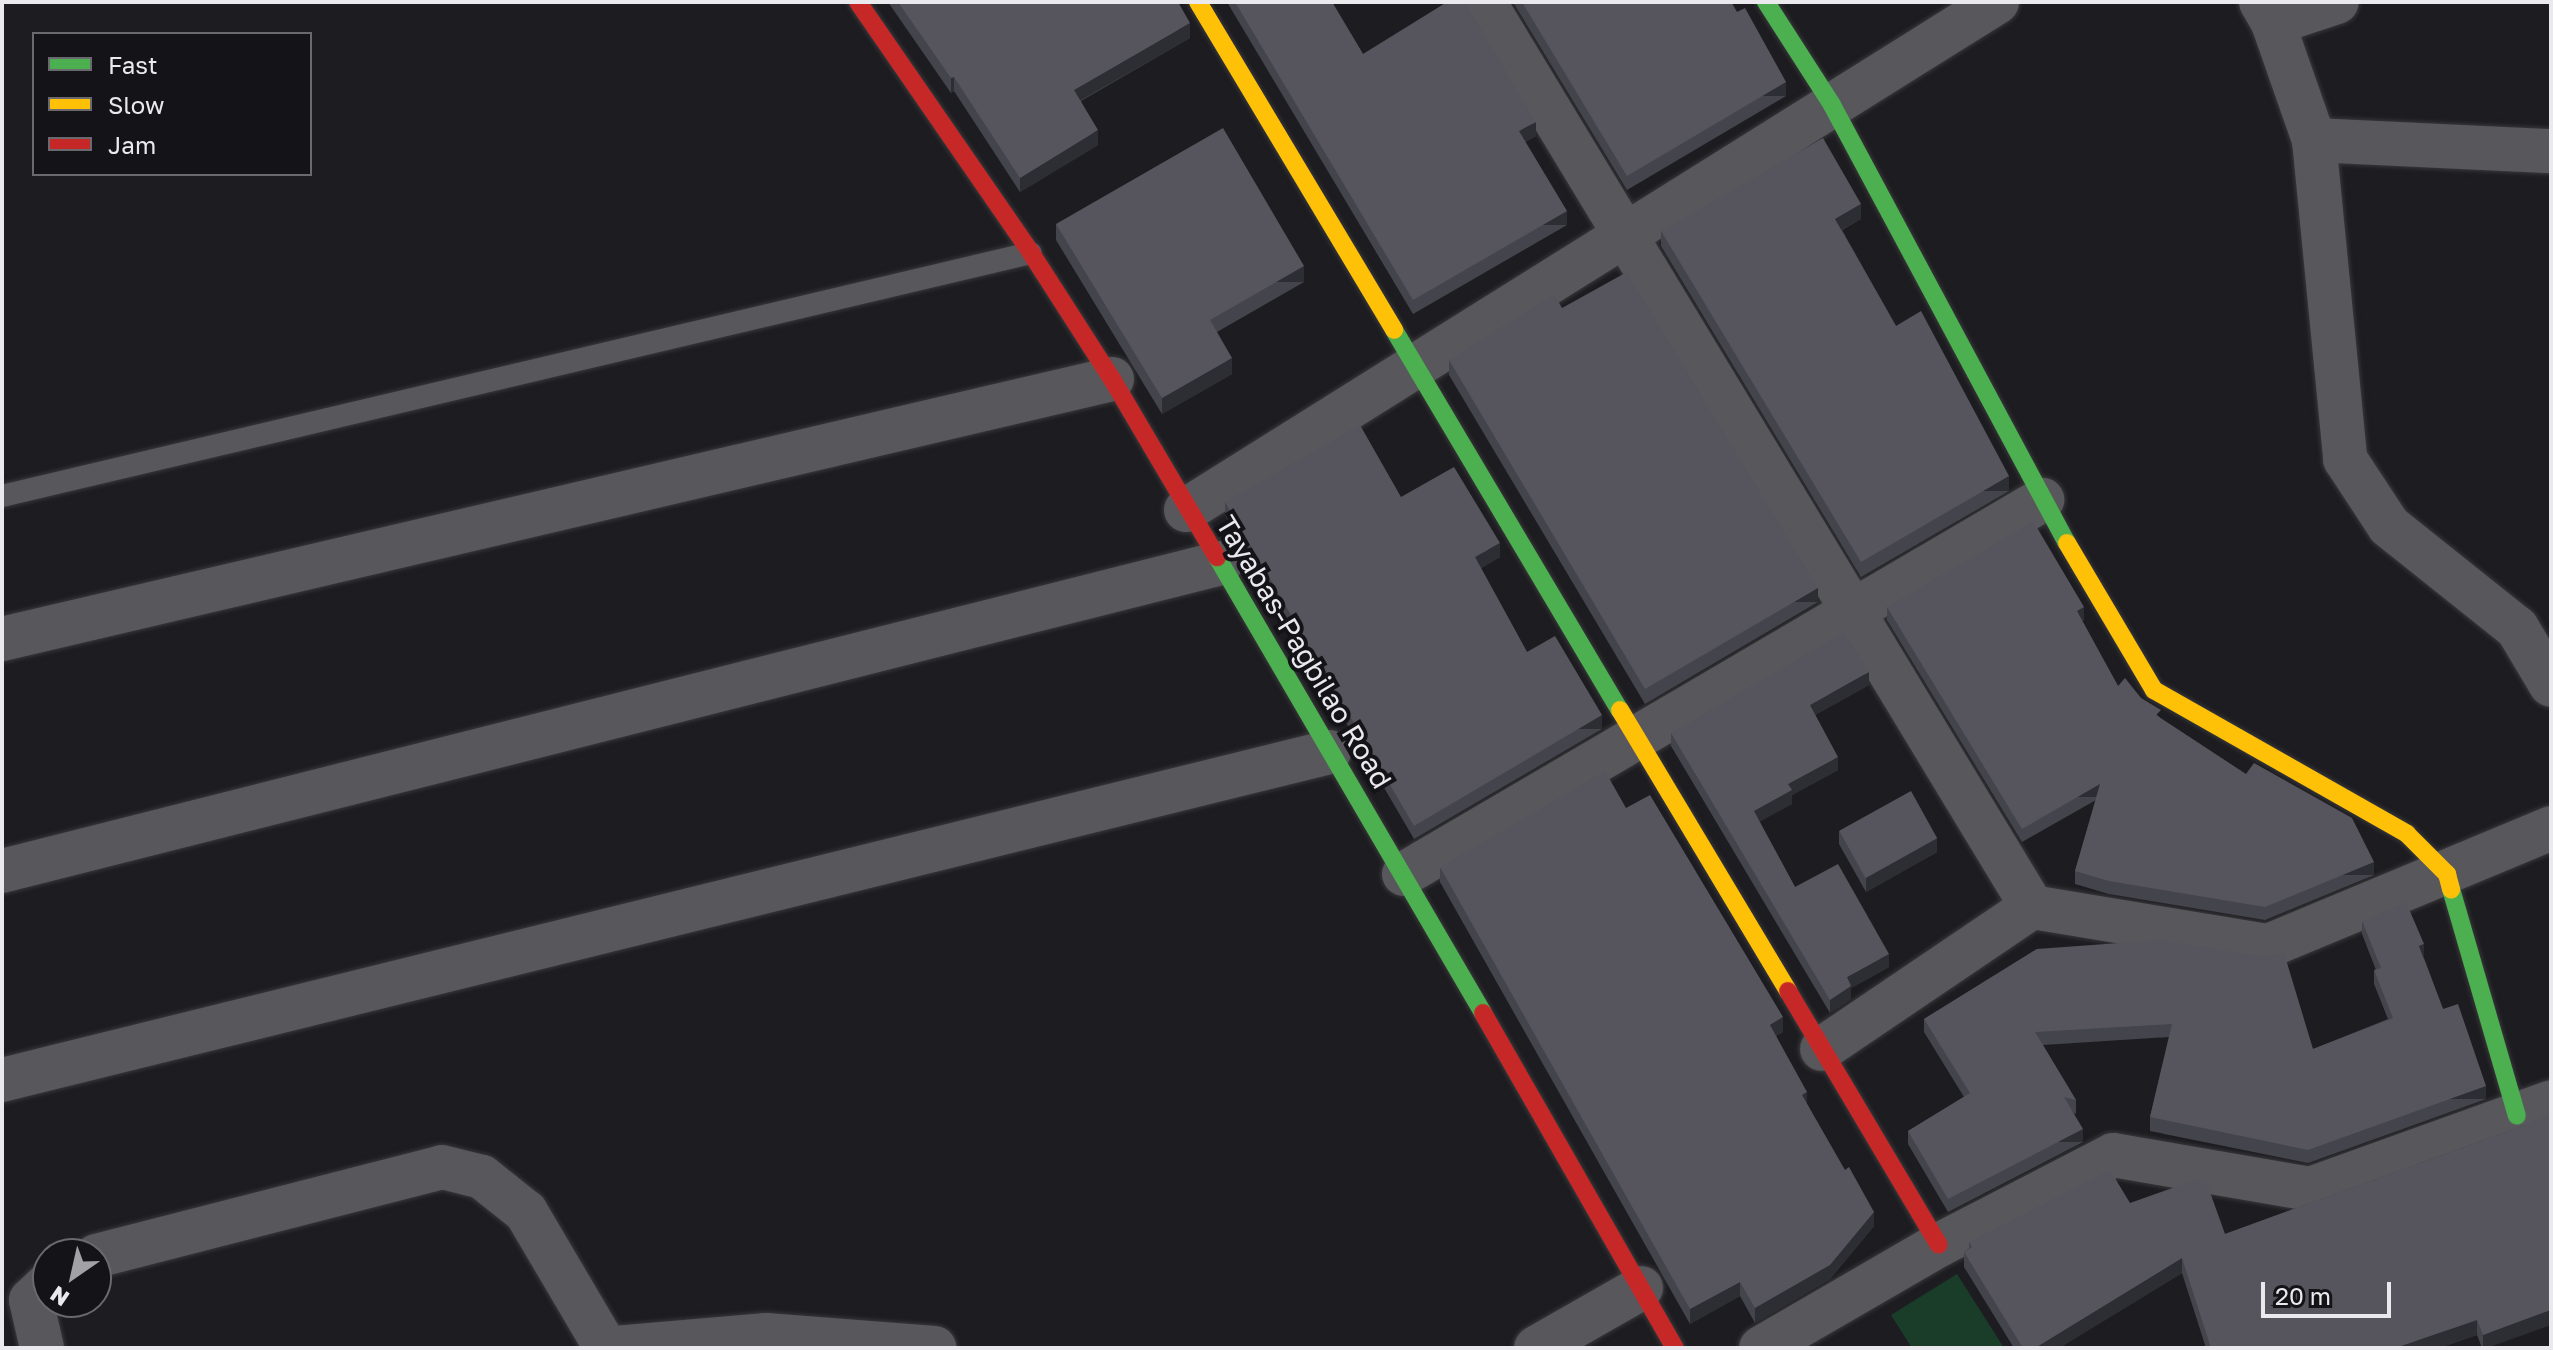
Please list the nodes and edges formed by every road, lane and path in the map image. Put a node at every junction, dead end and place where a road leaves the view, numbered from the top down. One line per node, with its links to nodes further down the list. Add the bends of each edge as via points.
1 (858, 2): 12 (street, Tayabas-Pagbilao Road)
2 (1198, 2): 13 (street)
3 (1484, 2): 11 (street)
4 (1766, 2): 8 (street)
5 (1997, 2): 8 (street)
6 (2337, 2): 7 (street)
7 (2267, 12): 9 (street)
8 (1832, 105): 11 (street); 16 (street)
9 (2314, 140): 10 (street); 21 (street, via 2345,459 2389,526 2517,628)
10 (2551, 151)
11 (1625, 235): 13 (street); 19 (street)
12 (1031, 253): 14 (street, Tayabas-Pagbilao Road); 15 (lane)
13 (1415, 367): 17 (street); 22 (street)
14 (1112, 379): 17 (street, Tayabas-Pagbilao Road); 20 (street)
15 (2, 496)
16 (2042, 500): 19 (street); 27 (street, via 2154,690 2407,834)
17 (1186, 510): 18 (street, Tayabas-Pagbilao Road)
18 (1221, 563): 23 (street, Tayabas-Pagbilao Road); 25 (street)
19 (1852, 610): 22 (street); 28 (street)
20 (2, 639)
21 (2551, 685)
22 (1636, 737): 26 (street); 29 (street)
23 (1329, 752): 26 (street, Tayabas-Pagbilao Road); 30 (street)
24 (2551, 828): 27 (street)
25 (2, 871)
26 (1404, 874): 34 (street, Tayabas-Pagbilao Road)
27 (2447, 874): 28 (street, via 2268,946); 31 (street)
28 (2032, 907): 29 (street)
29 (1822, 1049): 32 (street)
30 (2, 1080)
31 (2534, 1109): 32 (street, via 2310,1189 2113,1155)
32 (1939, 1245): 42 (street)
33 (112, 1252): 37 (street, via 442,1167 482,1177 526,1212)
34 (1641, 1288): 40 (street); 41 (street, Tayabas-Pagbilao Road)
35 (35, 1318): 36 (street)
36 (42, 1348)
37 (606, 1348)
38 (615, 1348): 39 (street, via 766,1335)
39 (935, 1348)
40 (1536, 1348)
41 (1675, 1348)
42 (1761, 1348)

